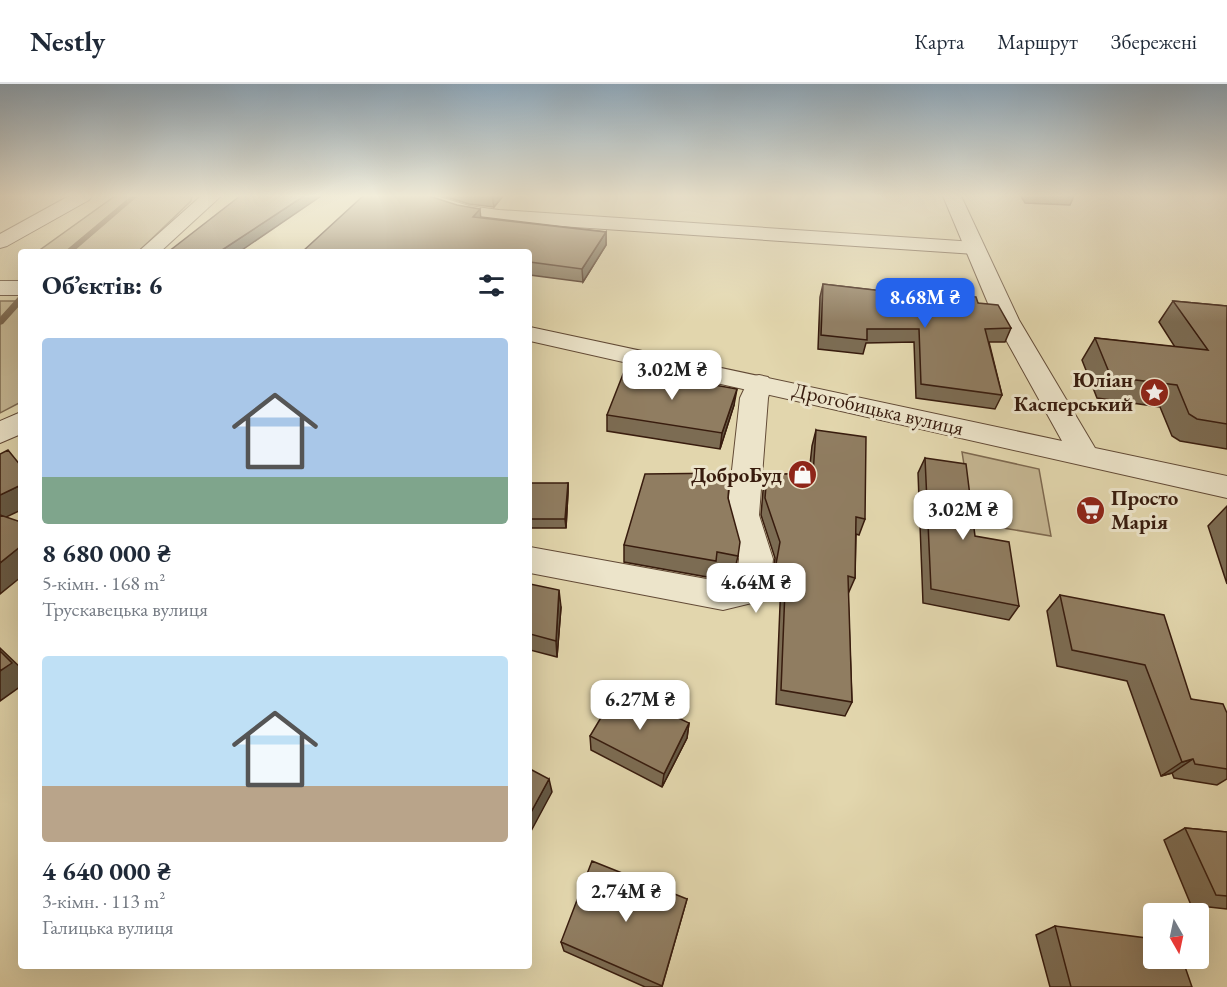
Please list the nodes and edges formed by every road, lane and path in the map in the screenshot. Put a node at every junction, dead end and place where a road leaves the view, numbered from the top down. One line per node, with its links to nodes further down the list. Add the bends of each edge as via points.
1 (164, 238): 5 (street)
2 (828, 238): 4 (street)
3 (971, 238): 4 (street)
4 (975, 248): 13 (street, via 1007,320)
5 (151, 249)
6 (0, 288): 7 (street)
7 (18, 288)
8 (532, 334): 9 (street, Дрогобицька вулиця)
9 (759, 383): 13 (street, Дрогобицька вулиця); 15 (street, via 754,398 742,515 756,559 754,577 743,591 723,596)
10 (18, 423): 11 (street)
11 (0, 436): 12 (street)
12 (18, 447)
13 (1085, 456): 14 (street, Дрогобицька вулиця)
14 (1227, 486)
15 (532, 560)

